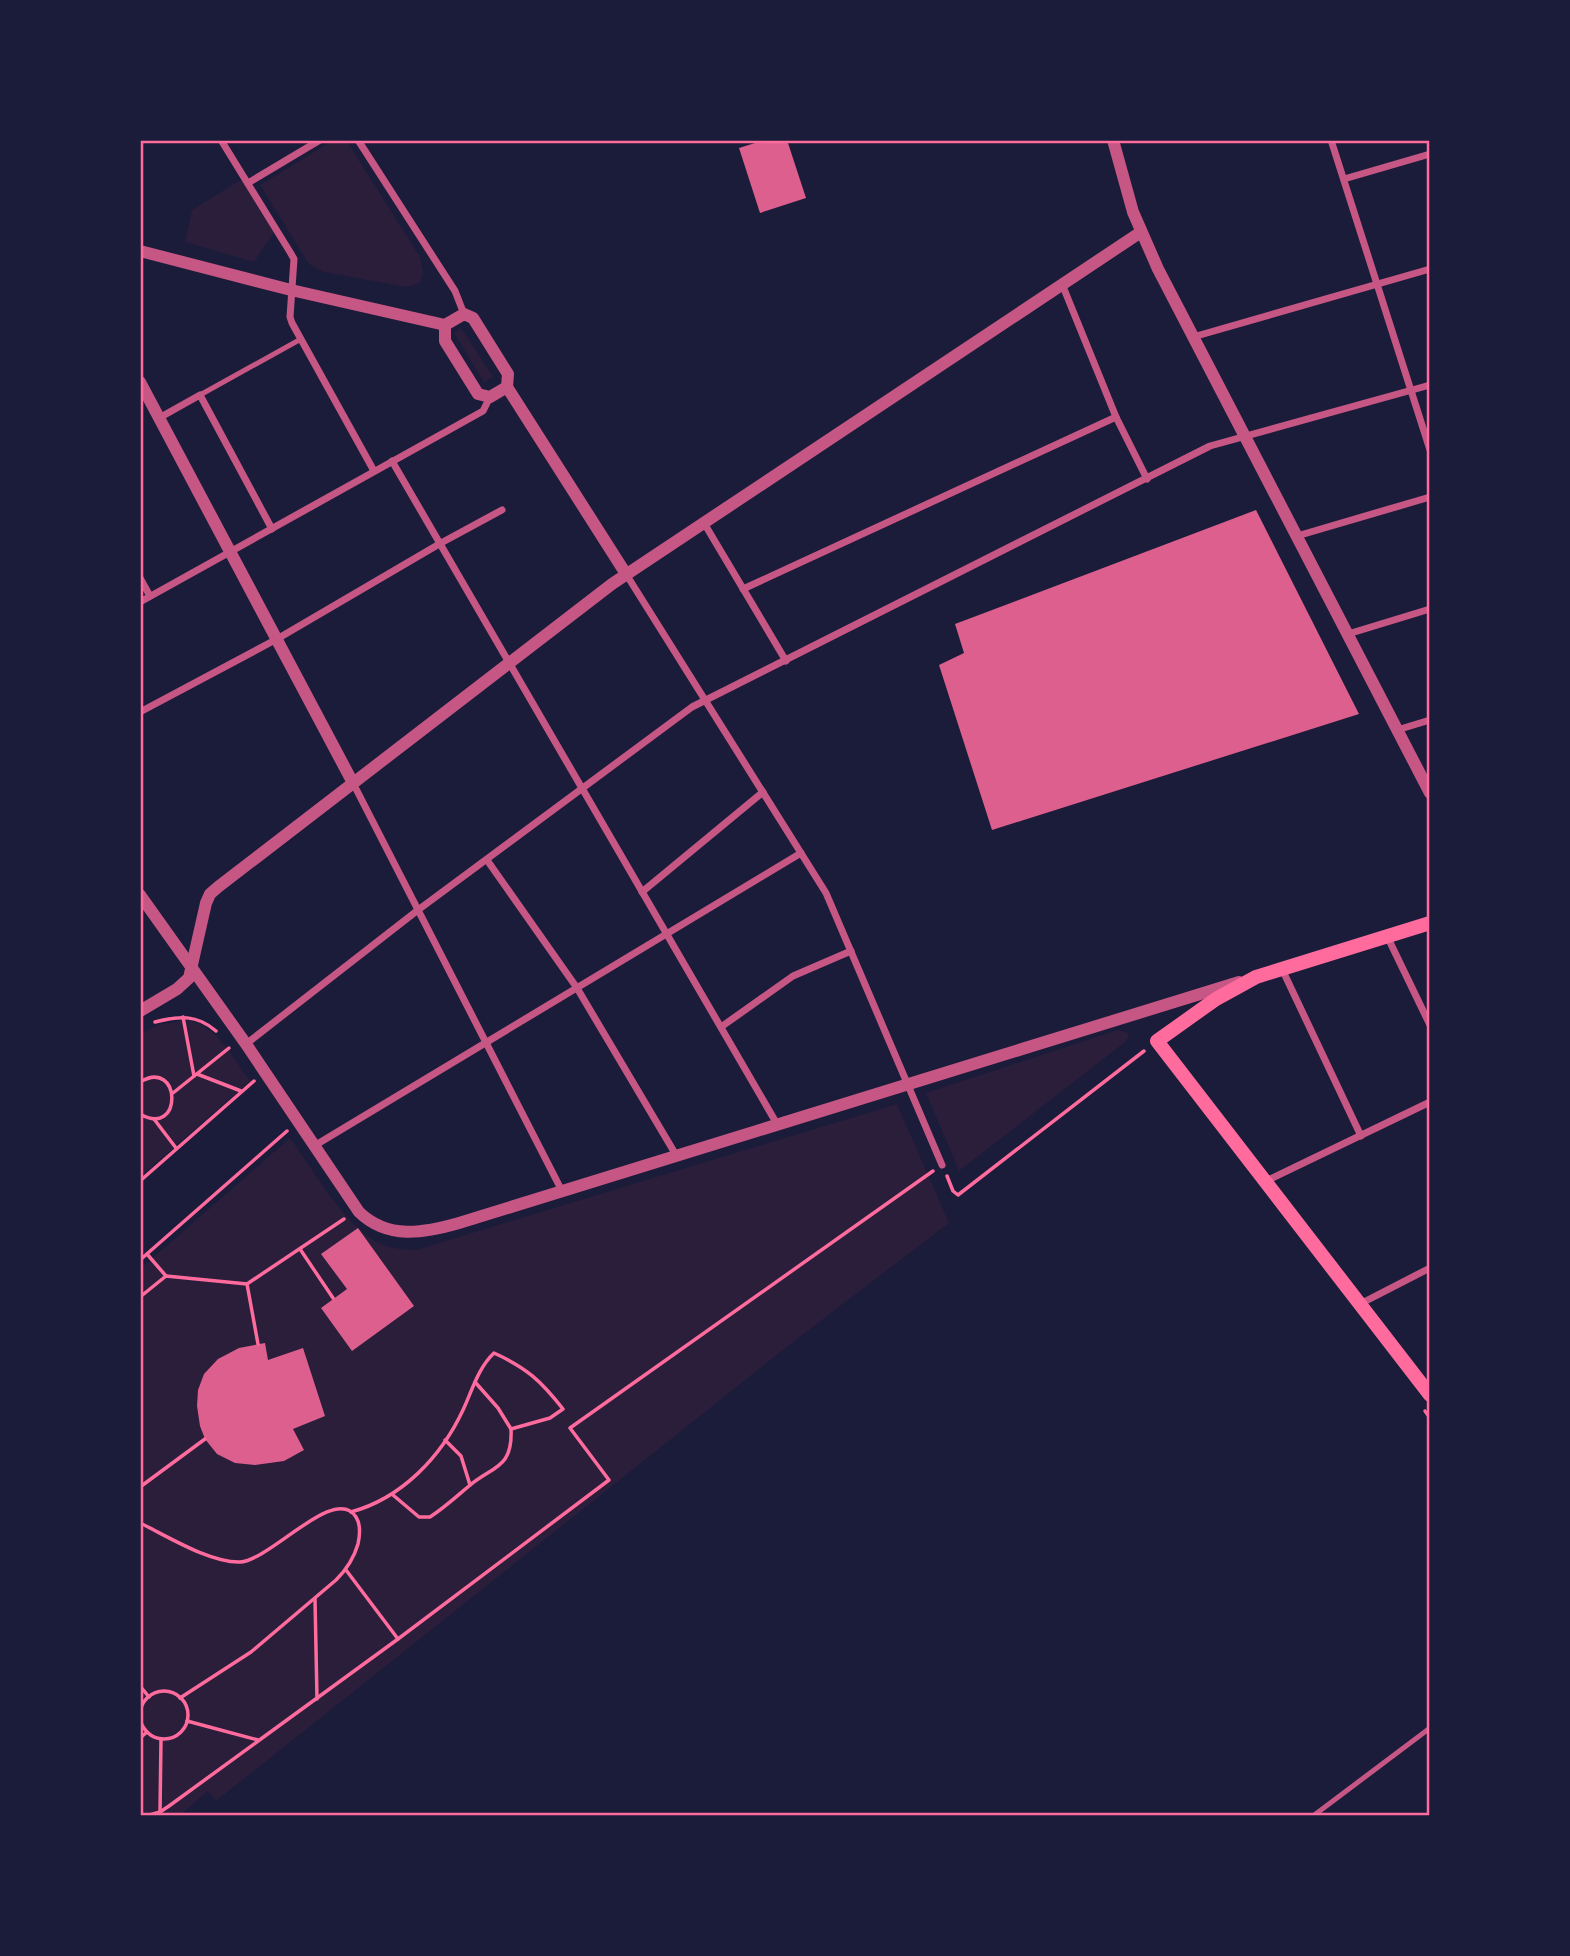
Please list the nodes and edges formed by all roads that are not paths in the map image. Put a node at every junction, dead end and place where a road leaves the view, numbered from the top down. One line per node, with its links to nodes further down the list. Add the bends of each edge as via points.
1 (221, 140): 8 (street)
2 (320, 140): 8 (street)
3 (359, 140): 15 (street, via 455,291)
4 (1112, 140): 9 (street)
5 (1331, 140): 7 (street)
6 (1430, 154): 7 (street)
7 (1344, 179): 13 (street)
8 (248, 183): 14 (street, via 294,259)
9 (1141, 232): 12 (street); 17 (street)
10 (140, 251): 14 (street)
11 (1430, 269): 13 (street)
12 (1062, 284): 25 (street); 34 (street)
13 (1377, 284): 17 (street); 22 (street)
14 (291, 290): 16 (street); 18 (street, via 290,317)
15 (464, 314): 16 (street); 21 (street, via 473,318 508,374)
16 (445, 325): 24 (street, via 445,341 478,394)
17 (1193, 337): 27 (street)
18 (301, 339): 23 (lane); 30 (street)
19 (140, 382): 26 (street)
20 (1430, 385): 22 (street)
21 (507, 387): 24 (street); 39 (street)
22 (1411, 390): 27 (street); 28 (street)
23 (200, 395): 26 (street); 35 (street)
24 (490, 397): 29 (street, via 483,411)
25 (1116, 417): 31 (street); 41 (street)
26 (159, 418): 38 (street)
27 (1245, 435): 31 (street, via 1210,446); 36 (street)
28 (1430, 450)
29 (392, 461): 30 (street); 37 (street)
30 (374, 471): 35 (street)
31 (1147, 478): 47 (street)
32 (1430, 497): 36 (street)
33 (502, 510): 37 (street)
34 (704, 523): 39 (street); 41 (street)
35 (272, 529): 38 (street)
36 (1297, 536): 45 (street)
37 (441, 543): 46 (street); 48 (street)
38 (232, 551): 42 (street); 46 (street)
39 (626, 574): 48 (street); 49 (street)
40 (140, 578): 42 (street)
41 (743, 589): 47 (street)
42 (150, 596): 43 (street)
43 (140, 602)
44 (1430, 609): 45 (street)
45 (1348, 634): 52 (street)
46 (277, 639): 50 (street); 53 (street)
47 (786, 661): 49 (street)
48 (509, 664): 53 (street); 54 (street)
49 (704, 701): 54 (street); 55 (street)
50 (140, 712)
51 (1430, 720): 52 (street)
52 (1397, 730): 56 (street)
53 (353, 783): 61 (street); 66 (street, via 210,894)
54 (582, 789): 58 (street); 59 (street)
55 (763, 792): 57 (street); 59 (street)
56 (1430, 793)
57 (801, 853): 63 (street); 65 (street, via 826,893)
58 (487, 860): 61 (street); 69 (street)
59 (642, 892): 63 (street)
60 (140, 895): 66 (street)
61 (418, 910): 73 (street); 74 (street)
62 (1428, 923): 64 (main road)
63 (667, 934): 69 (street); 72 (street)
64 (1387, 936): 67 (main road); 71 (street)
65 (852, 951): 72 (street, via 793,976); 75 (street)
66 (192, 968): 70 (street, via 183,985); 74 (street)
67 (1282, 968): 68 (main road); 78 (street)
68 (1256, 976): 75 (street); 82 (main road, via 1157,1041)
69 (577, 988): 73 (street); 80 (street)
70 (140, 1011)
71 (1430, 1025)
72 (721, 1027): 77 (street)
73 (485, 1043): 79 (street); 83 (street)
74 (246, 1044): 79 (street)
75 (906, 1083): 77 (street); 81 (street)
76 (1430, 1102): 78 (street)
77 (777, 1124): 80 (street)
78 (1361, 1136): 82 (street)
79 (314, 1146): 83 (street, via 359,1212 373,1224 399,1232 429,1231)
80 (676, 1155): 83 (street)
81 (942, 1165)
82 (1266, 1181): 85 (main road)
83 (562, 1191)
84 (1430, 1268): 85 (street)
85 (1360, 1304): 86 (main road)
86 (1430, 1395)
87 (1430, 1728): 88 (lane)
88 (1313, 1816)

